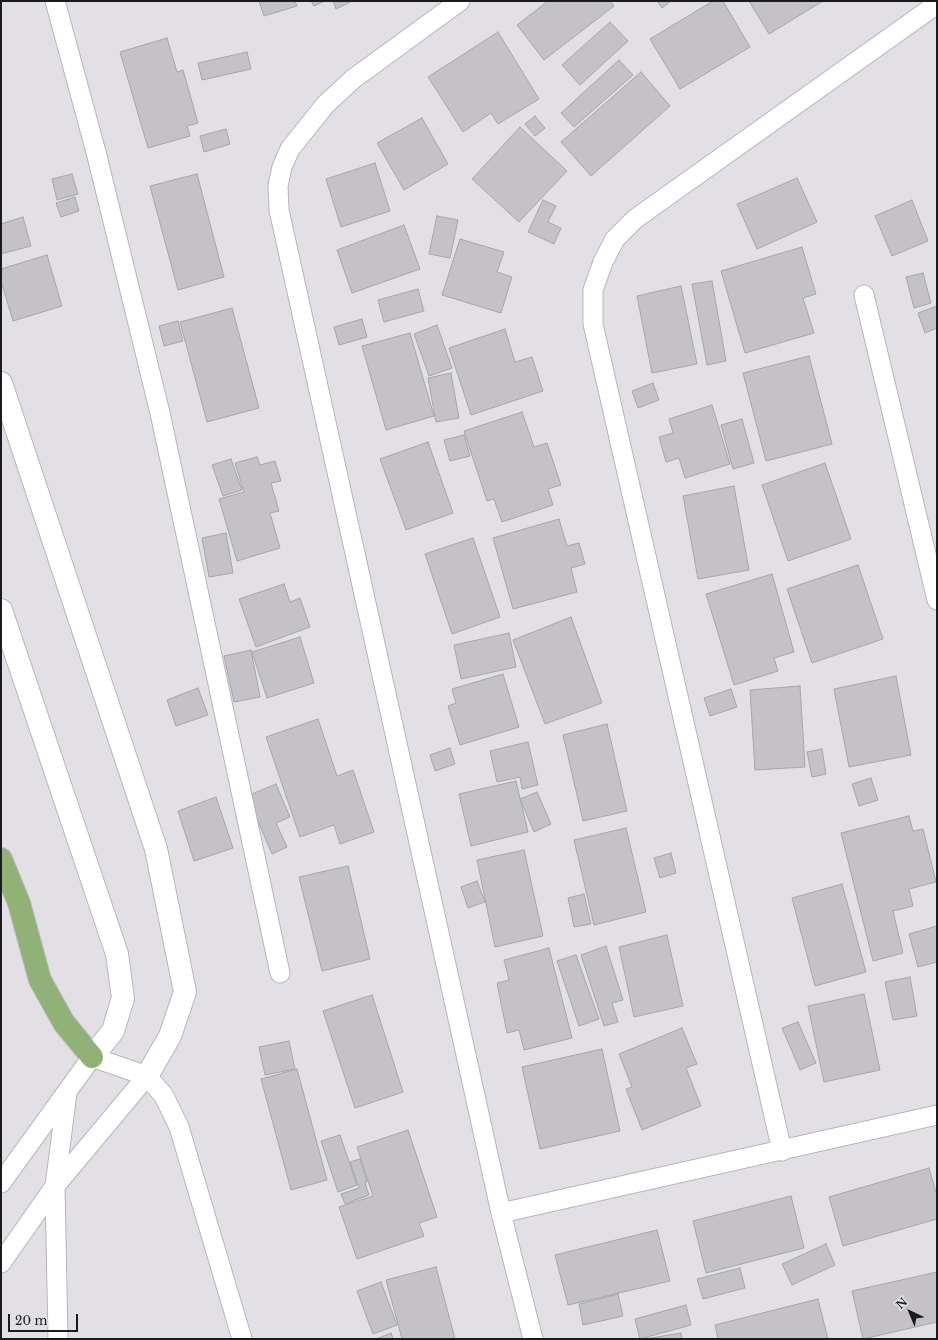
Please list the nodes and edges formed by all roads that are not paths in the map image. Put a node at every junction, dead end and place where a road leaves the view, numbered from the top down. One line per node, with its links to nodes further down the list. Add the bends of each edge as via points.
1 (55, 1): 9 (street, via 96,152 160,413)
2 (460, 1): 17 (street, via 353,79 325,105 290,149 282,167 278,186 279,204)
3 (937, 4): 14 (street, via 635,219 615,239 593,290 593,324)
4 (864, 295): 6 (street)
5 (1, 383): 11 (main road, via 156,849 185,992 170,1036)
6 (937, 600)
7 (1, 610): 10 (main road, via 117,954 123,998 112,1031)
8 (1, 859): 10 (highway, via 19,903 40,980 64,1023)
9 (280, 973)
10 (92, 1057): 11 (street); 12 (street)
11 (147, 1076): 16 (street); 20 (street, via 164,1096 179,1127)
12 (67, 1092): 15 (street); 16 (street)
13 (937, 1115): 14 (street)
14 (782, 1151): 17 (street)
15 (1, 1183)
16 (55, 1186): 18 (street); 19 (street)
17 (501, 1213): 21 (street)
18 (1, 1263)
19 (58, 1339)
20 (242, 1339)
21 (533, 1339)

